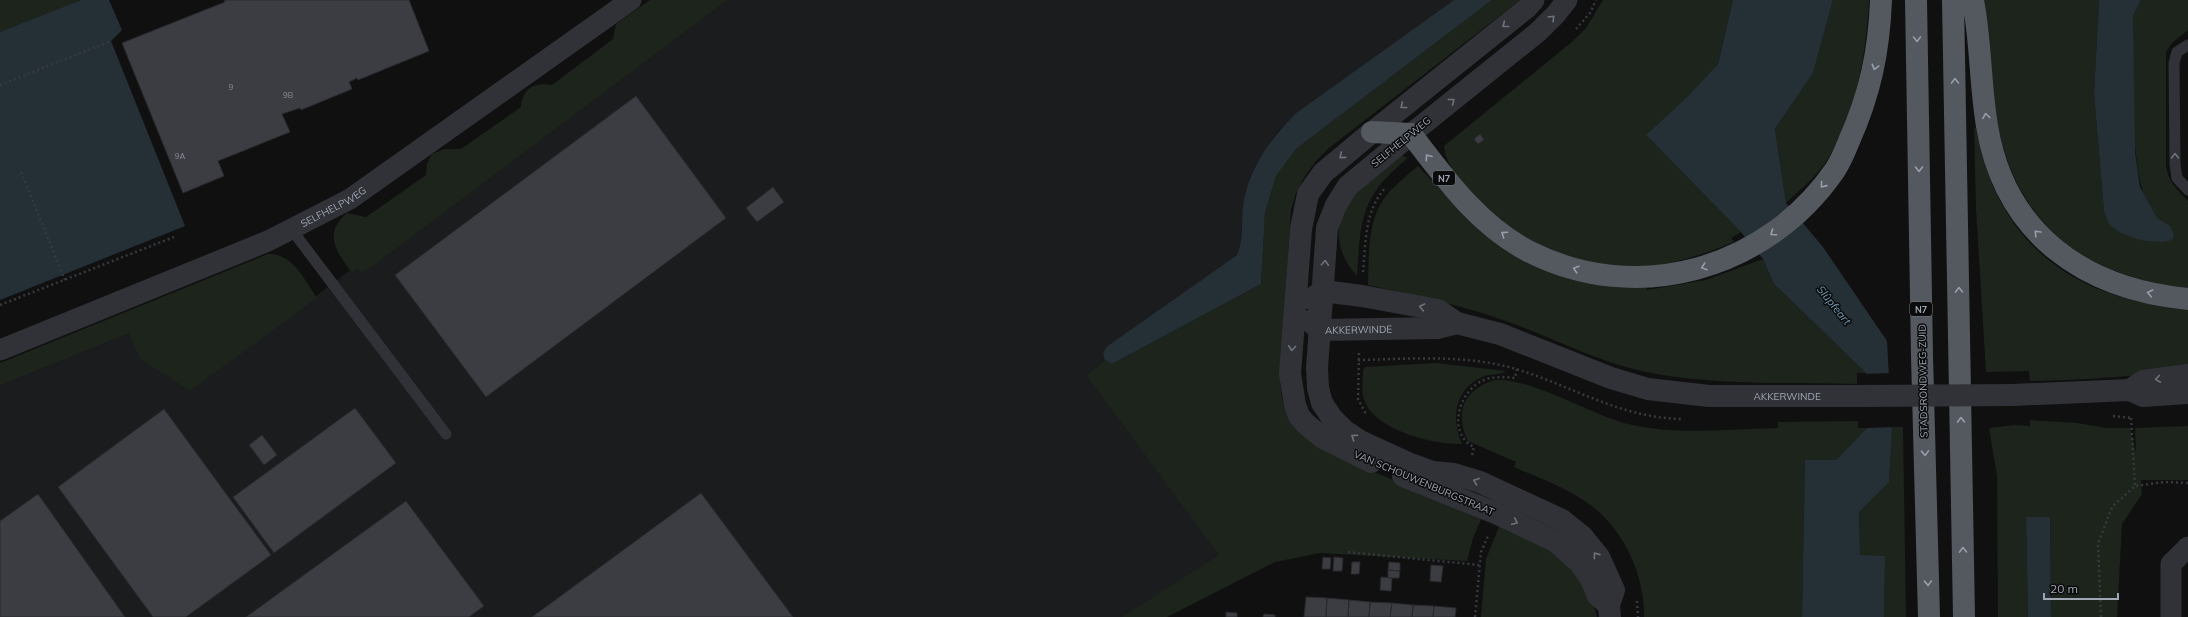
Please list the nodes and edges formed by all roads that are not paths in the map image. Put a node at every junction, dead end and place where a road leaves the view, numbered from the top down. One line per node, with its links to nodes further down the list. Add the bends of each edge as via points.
1 (631, 0): 12 (street, SELFHELPWEG, via 350,199)
2 (1534, 0): 9 (street, one-way to 9)
3 (1567, 0): 10 (street, SELFHELPWEG, one-way to 3, via 1538,32)
4 (1881, 0): 10 (highway, N7, one-way to 10, via 1876,62 1860,116 1836,169 1803,210 1774,233 1741,254 1699,269 1645,277 1614,276 1584,272 1555,263 1527,250 1481,219 1448,184)
5 (1916, 0): 25 (highway, STADSRONDWEG-ZUID / N7, one-way to 25)
6 (1953, 0): 26 (highway, one-way to 6)
7 (1973, 0): 14 (highway, one-way to 7, via 2131,288 2091,274 2049,246 2033,229 2008,191 1994,155 1982,92)
8 (2188, 45): 11 (lane, one-way to 8, via 2177,178 2175,164 2174,78 2177,52)
9 (1372, 132): 10 (highway); 15 (street, one-way to 15, via 1323,173 1308,194 1301,229)
10 (1411, 134): 13 (street, SELFHELPWEG, one-way to 10, via 1327,228 1336,205 1348,186)
11 (2188, 190)
12 (292, 230): 18 (street, SELFHELPWEG); 22 (lane)
13 (1323, 291): 15 (street); 16 (street, AKKERWINDE, one-way to 13, via 1438,310); 17 (street, SELFHELPWEG)
14 (2188, 299)
15 (1296, 309): 17 (street, AKKERWINDE); 24 (street, VAN SCHOUWENBURGSTRAAT, one-way to 24, via 1291,389 1299,416 1306,424 1323,438 1379,466 1498,514 1555,541 1586,571 1598,596)
16 (1457, 323): 17 (street, AKKERWINDE, via 1437,328); 20 (street, AKKERWINDE, bridge, via 1500,334 1610,378 1648,389 1709,396 2013,395)
17 (1320, 330): 24 (street, VAN SCHOUWENBURGSTRAAT, one-way to 17, via 1614,590 1601,562 1583,537 1562,520 1480,482 1454,474 1433,472 1408,463 1360,441 1339,425 1327,411 1318,388)
18 (0, 350)
19 (2188, 375): 20 (street, AKKERWINDE, one-way to 20, via 2143,381)
20 (2130, 390): 21 (street, AKKERWINDE, via 2143,396)
21 (2188, 393)
22 (446, 434)
23 (2188, 547): 27 (street, via 2171,564)
24 (1610, 611)
25 (1929, 617)
26 (1964, 617)
27 (2171, 617)

